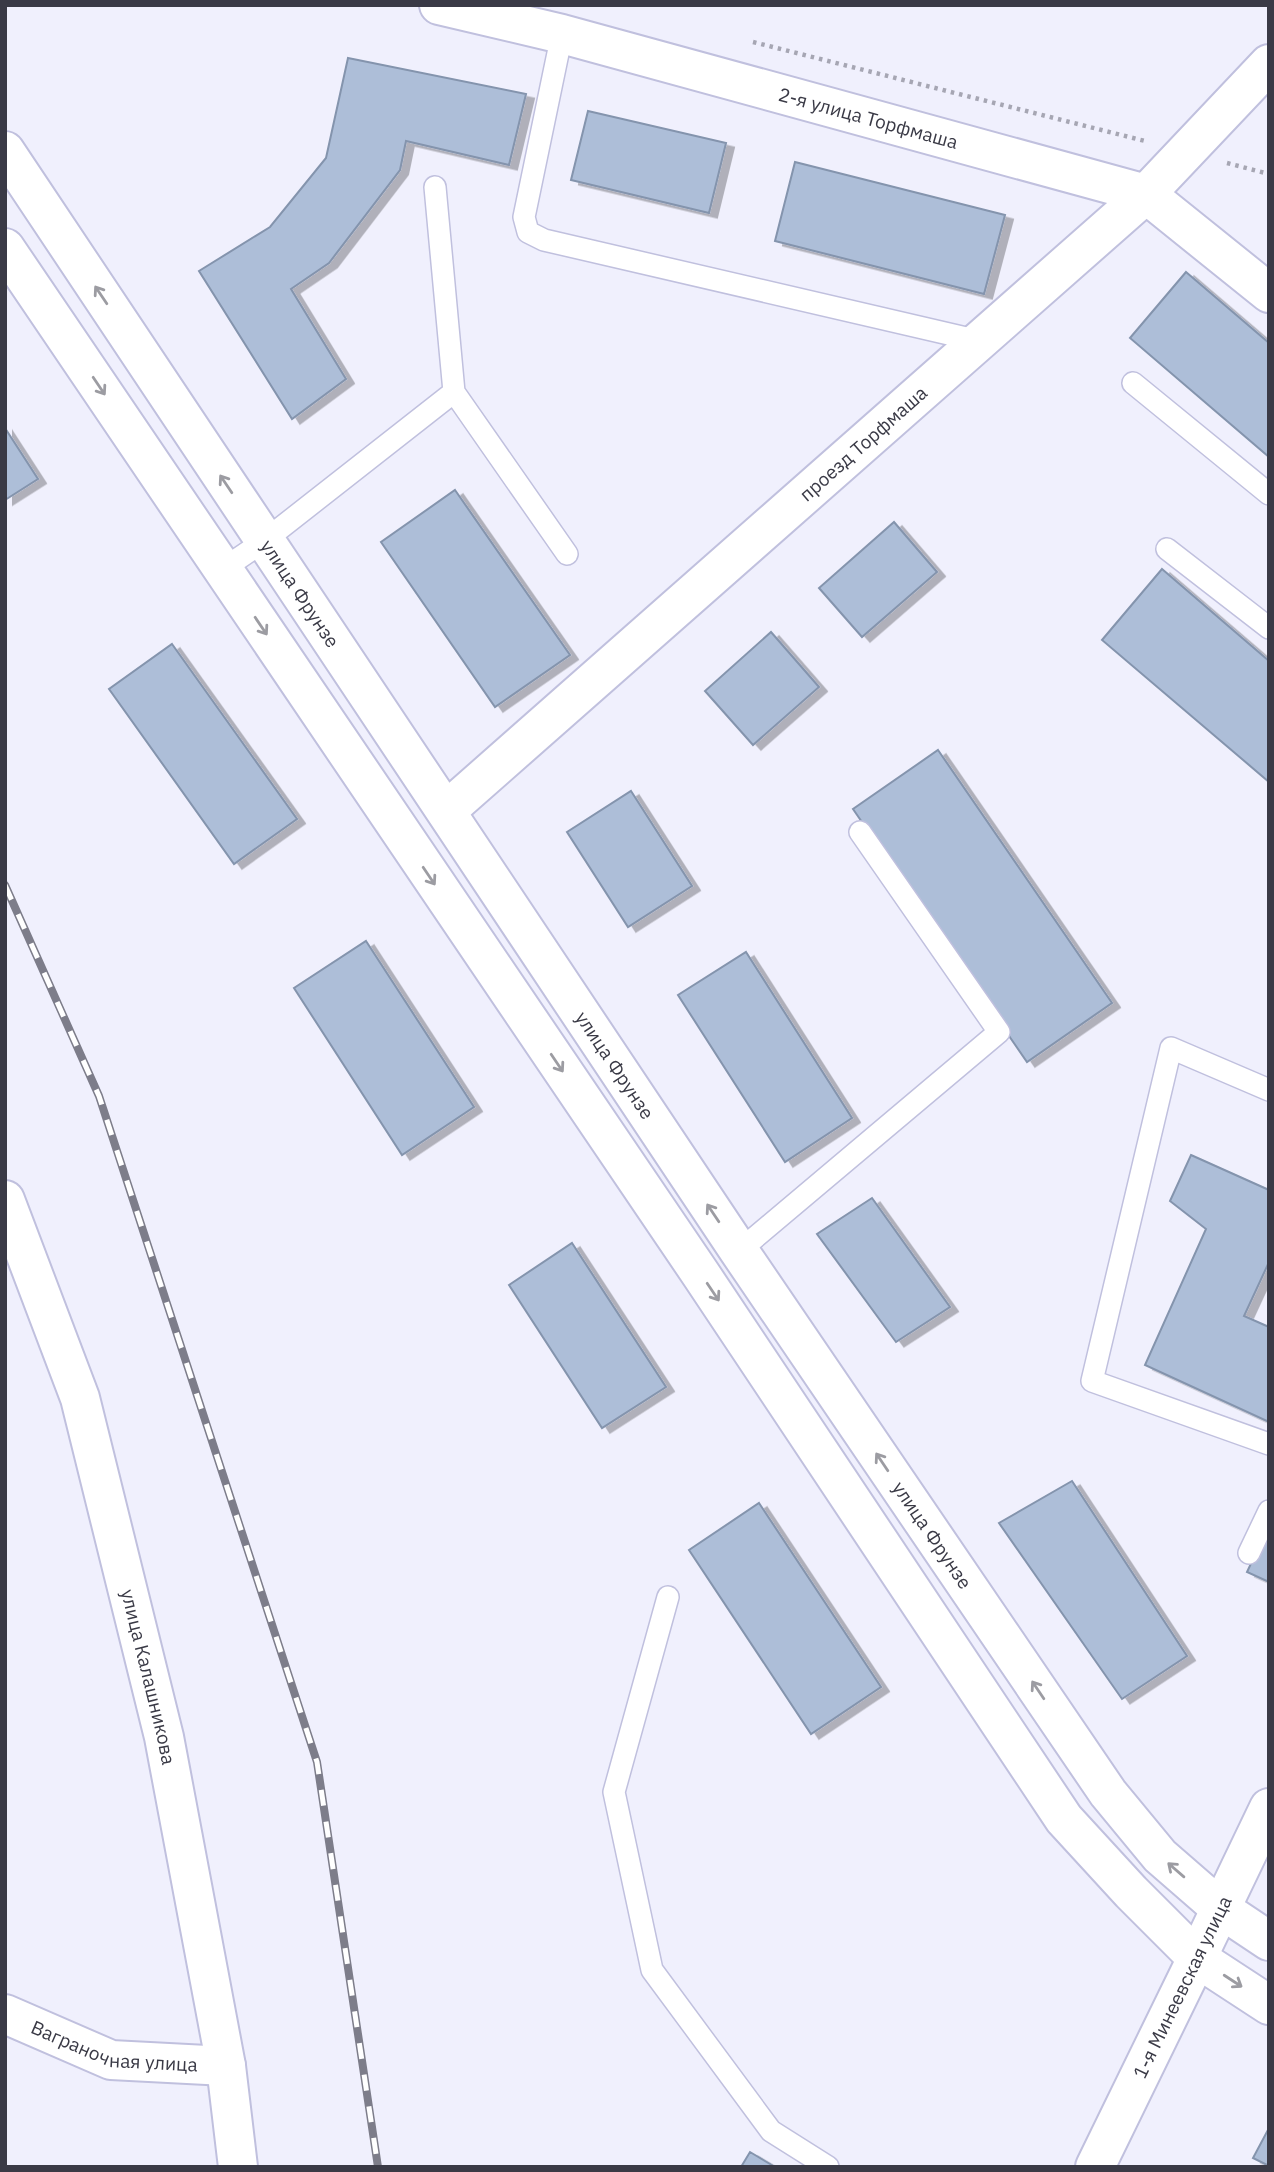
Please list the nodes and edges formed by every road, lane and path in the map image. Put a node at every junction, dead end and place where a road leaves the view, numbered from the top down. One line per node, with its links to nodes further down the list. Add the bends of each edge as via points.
1 (439, 5): 2 (main road, 2-я улица Торфмаша)
2 (562, 34): 9 (main road, 2-я улица Торфмаша); 12 (lane, via 523,217 528,232 544,240)
3 (741, 39): 6 (path)
4 (1269, 64): 6 (main road, проезд Торфмаша)
5 (5, 151): 16 (main road, улица Фрунзе, one-way to 5)
6 (1186, 151): 7 (path); 9 (main road, проезд Торфмаша)
7 (1269, 174)
8 (435, 187): 14 (lane)
9 (1146, 194): 11 (main road, 2-я улица Торфмаша); 12 (main road, проезд Торфмаша)
10 (5, 248): 19 (main road, one-way to 19)
11 (1269, 293)
12 (979, 341): 21 (main road, проезд Торфмаша)
13 (1133, 383): 15 (lane)
14 (454, 392): 16 (lane); 18 (lane)
15 (1269, 494)
16 (264, 541): 19 (lane); 21 (main road, улица Фрунзе)
17 (1167, 549): 20 (lane)
18 (566, 554)
19 (223, 569): 23 (main road, one-way to 23)
20 (1269, 628)
21 (446, 811): 23 (main road, проезд Торфмаша); 26 (main road, улица Фрунзе, one-way to 21)
22 (860, 832): 26 (lane, via 999,1032)
23 (405, 840): 34 (main road, one-way to 34, via 1064,1819)
24 (1269, 1090): 27 (lane, via 1171,1048 1093,1381)
25 (5, 1200): 37 (main road, улица Калашникова, via 80,1398 164,1737)
26 (739, 1251): 32 (main road, улица Фрунзе, one-way to 26, via 1160,1856 1108,1793)
27 (1269, 1444)
28 (1269, 1511): 29 (lane)
29 (1249, 1553)
30 (668, 1597): 39 (lane, via 614,1792 652,1970 771,2131)
31 (1269, 1808): 32 (main road, 1-я Минеевская улица)
32 (1221, 1909): 33 (main road, улица Фрунзе); 34 (main road, 1-я Минеевская улица)
33 (1269, 1941)
34 (1197, 1958): 35 (main road, one-way to 35); 40 (main road, 1-я Минеевская улица)
35 (1269, 2005)
36 (5, 2014): 37 (main road, Ваграночная улица, via 111,2060)
37 (226, 2066): 38 (main road, улица Калашникова)
38 (238, 2167)
39 (828, 2167)
40 (1095, 2167)

